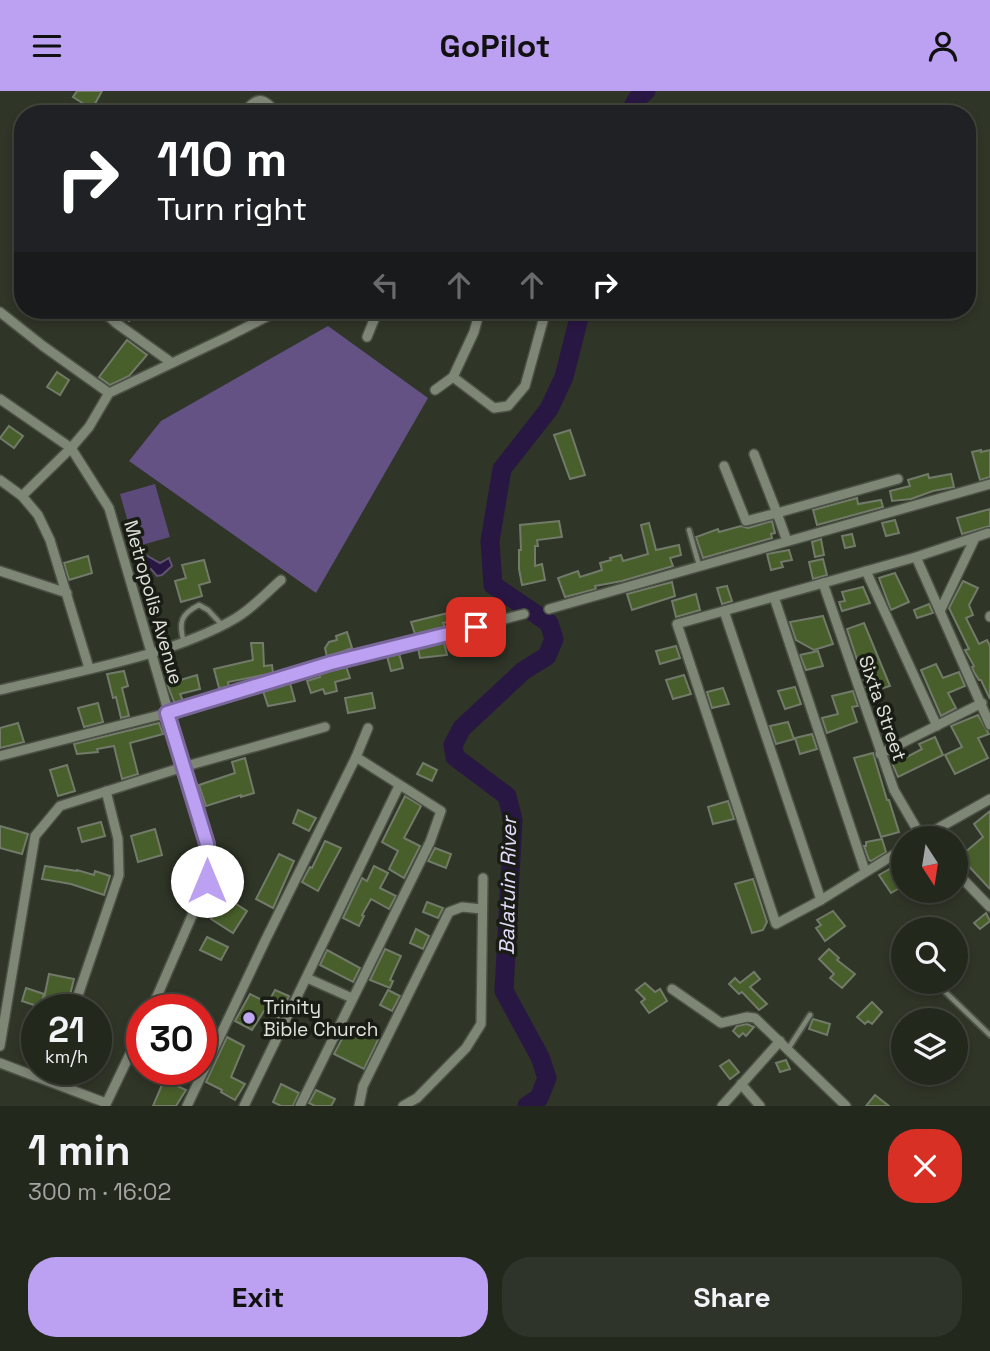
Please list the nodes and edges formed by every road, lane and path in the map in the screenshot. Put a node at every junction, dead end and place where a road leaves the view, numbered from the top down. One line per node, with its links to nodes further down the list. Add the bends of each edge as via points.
1 (250, 105): 2 (street, via 260,99)
2 (269, 105)
3 (0, 312): 13 (street)
4 (112, 319): 10 (street)
5 (262, 319): 10 (street)
6 (374, 319): 9 (street)
7 (478, 319): 11 (street)
8 (544, 319): 11 (street, via 525,386 508,406 494,408)
9 (367, 337)
10 (172, 363): 13 (street)
11 (453, 377): 12 (street)
12 (435, 390)
13 (109, 393): 15 (street)
14 (0, 398): 15 (street)
15 (71, 448): 21 (street); 41 (street, Metropolis Avenue, via 109,508)
16 (754, 454): 22 (street)
17 (724, 466): 22 (street, via 746,521)
18 (898, 479): 22 (street)
19 (0, 480): 21 (street)
20 (990, 484): 26 (street)
21 (22, 496): 33 (street, via 50,540)
22 (777, 513): 26 (street)
23 (689, 530): 28 (lane)
24 (988, 533): 25 (street)
25 (975, 538): 27 (street); 37 (street)
26 (787, 541): 28 (street)
27 (916, 557): 30 (street); 37 (street)
28 (699, 566): 35 (street)
29 (0, 571): 33 (street)
30 (866, 571): 32 (street); 47 (street)
31 (281, 580): 39 (street)
32 (823, 583): 34 (street); 50 (street, Sixta Street)
33 (67, 593): 42 (street)
34 (774, 597): 36 (street); 60 (street)
35 (549, 608)
36 (724, 611): 63 (street); 63 (street, via 677,624 776,924)
37 (940, 611): 44 (street)
38 (524, 614): 45 (street, via 331,663)
39 (222, 626): 40 (street); 40 (lane, via 199,605 181,618)
40 (184, 642): 41 (street)
41 (152, 652): 42 (street); 45 (street, Metropolis Avenue)
42 (89, 668): 43 (street)
43 (0, 690)
44 (982, 703): 46 (street); 47 (street)
45 (167, 713): 51 (street); 53 (street, Metropolis Avenue)
46 (990, 725)
47 (937, 726): 50 (street)
48 (325, 727): 53 (street)
49 (368, 728): 52 (street)
50 (880, 754): 57 (street, Sixta Street)
51 (0, 756)
52 (356, 757): 54 (street); 83 (street)
53 (183, 767): 55 (street); 69 (street, Metropolis Avenue, via 207,844 207,881)
54 (399, 786): 66 (street); 71 (street, via 441,811)
55 (106, 791): 68 (street, via 118,839 119,875); 75 (street, via 60,806 35,837)
56 (990, 799): 58 (street)
57 (915, 826)
58 (943, 826)
59 (891, 856): 60 (street)
60 (865, 871): 63 (street)
61 (483, 878): 65 (street)
62 (968, 884): 64 (street)
63 (821, 900)
64 (990, 907)
65 (482, 909): 86 (street, via 462,907 449,912 363,1086); 87 (street, via 481,1024 466,1048 417,1098)
66 (307, 978): 71 (street); 84 (street)
67 (672, 989): 74 (street, via 721,1023 755,1018)
68 (78, 994)
69 (158, 994)
70 (947, 994): 73 (lane)
71 (352, 998): 85 (street)
72 (810, 1016): 76 (lane)
73 (990, 1035)
74 (780, 1041): 76 (street); 80 (street)
75 (0, 1046)
76 (788, 1049): 90 (street)
77 (126, 1062): 82 (street)
78 (0, 1063): 79 (street)
79 (21, 1071)
80 (741, 1084): 88 (street); 89 (street)
81 (59, 1085): 82 (street)
82 (106, 1104)
83 (187, 1106)
84 (244, 1106)
85 (300, 1106)
86 (359, 1106)
87 (403, 1106)
88 (722, 1106)
89 (760, 1106)
90 (846, 1106)

